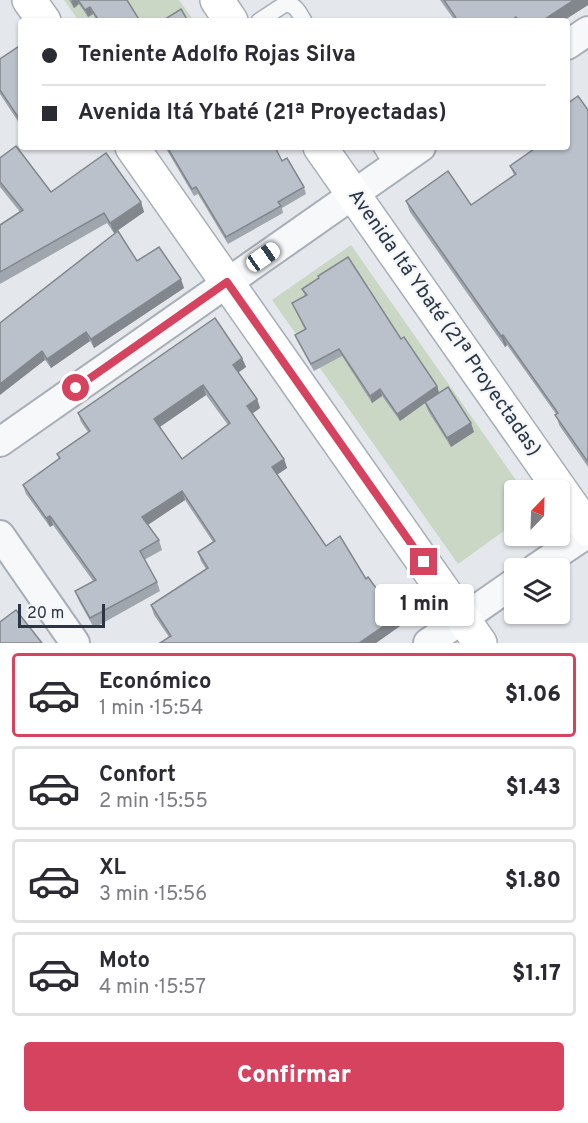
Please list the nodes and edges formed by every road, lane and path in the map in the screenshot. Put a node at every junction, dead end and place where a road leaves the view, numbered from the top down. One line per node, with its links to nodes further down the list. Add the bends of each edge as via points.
1 (29, 0): 3 (main road)
2 (217, 0): 4 (main road)
3 (42, 18)
4 (229, 18)
5 (264, 18): 6 (lane, via 290,4)
6 (302, 18)
7 (588, 31): 8 (street)
8 (570, 43)
9 (134, 150): 14 (main road)
10 (322, 150): 13 (main road, Avenida Itá Ybaté (21ª Proyectadas))
11 (411, 150): 12 (street)
12 (387, 157): 13 (street)
13 (353, 194): 14 (street); 16 (main road, Avenida Itá Ybaté (21ª Proyectadas))
14 (227, 282): 15 (street); 20 (main road)
15 (0, 442)
16 (588, 531): 18 (street)
17 (0, 535): 21 (street)
18 (550, 558)
19 (504, 594): 20 (street)
20 (471, 631): 22 (street)
21 (75, 643)
22 (428, 643)

